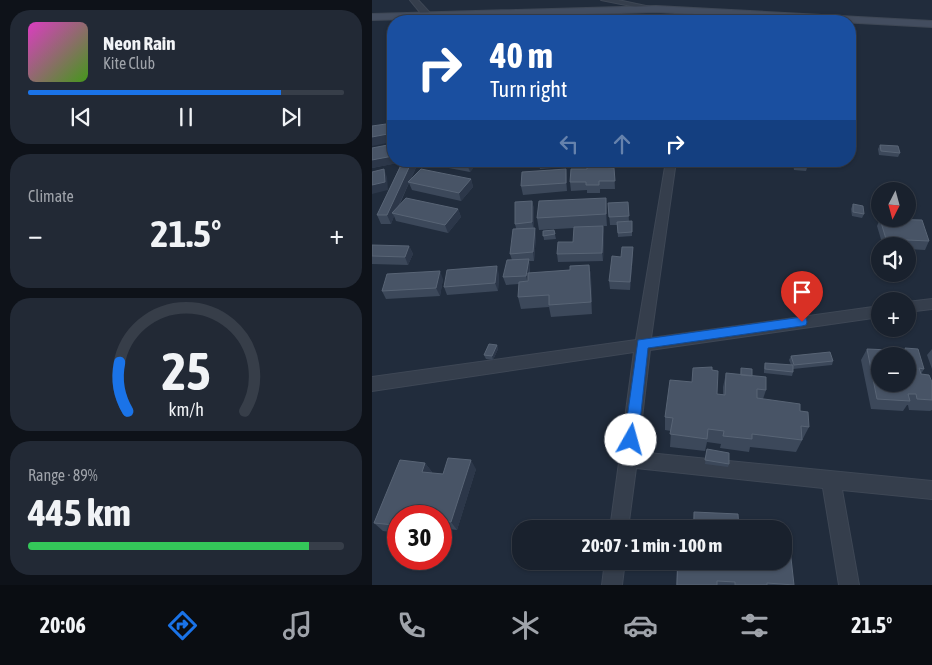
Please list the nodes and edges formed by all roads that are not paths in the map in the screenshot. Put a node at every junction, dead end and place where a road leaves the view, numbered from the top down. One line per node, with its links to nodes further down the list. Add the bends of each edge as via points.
1 (414, 0): 4 (street)
2 (605, 0): 3 (street)
3 (656, 10): 4 (street); 5 (street)
4 (427, 15)
5 (688, 15)
6 (387, 16): 7 (street)
7 (372, 17)
8 (856, 21): 9 (street)
9 (932, 24)
10 (671, 167): 14 (street)
11 (932, 304): 12 (street)
12 (916, 307)
13 (871, 312): 14 (street)
14 (643, 344): 15 (street); 16 (street)
15 (372, 384)
16 (628, 459): 17 (street); 19 (street)
17 (831, 479): 18 (street); 22 (street)
18 (932, 490)
19 (620, 520)
20 (614, 570): 21 (street)
21 (612, 585)
22 (849, 585)

